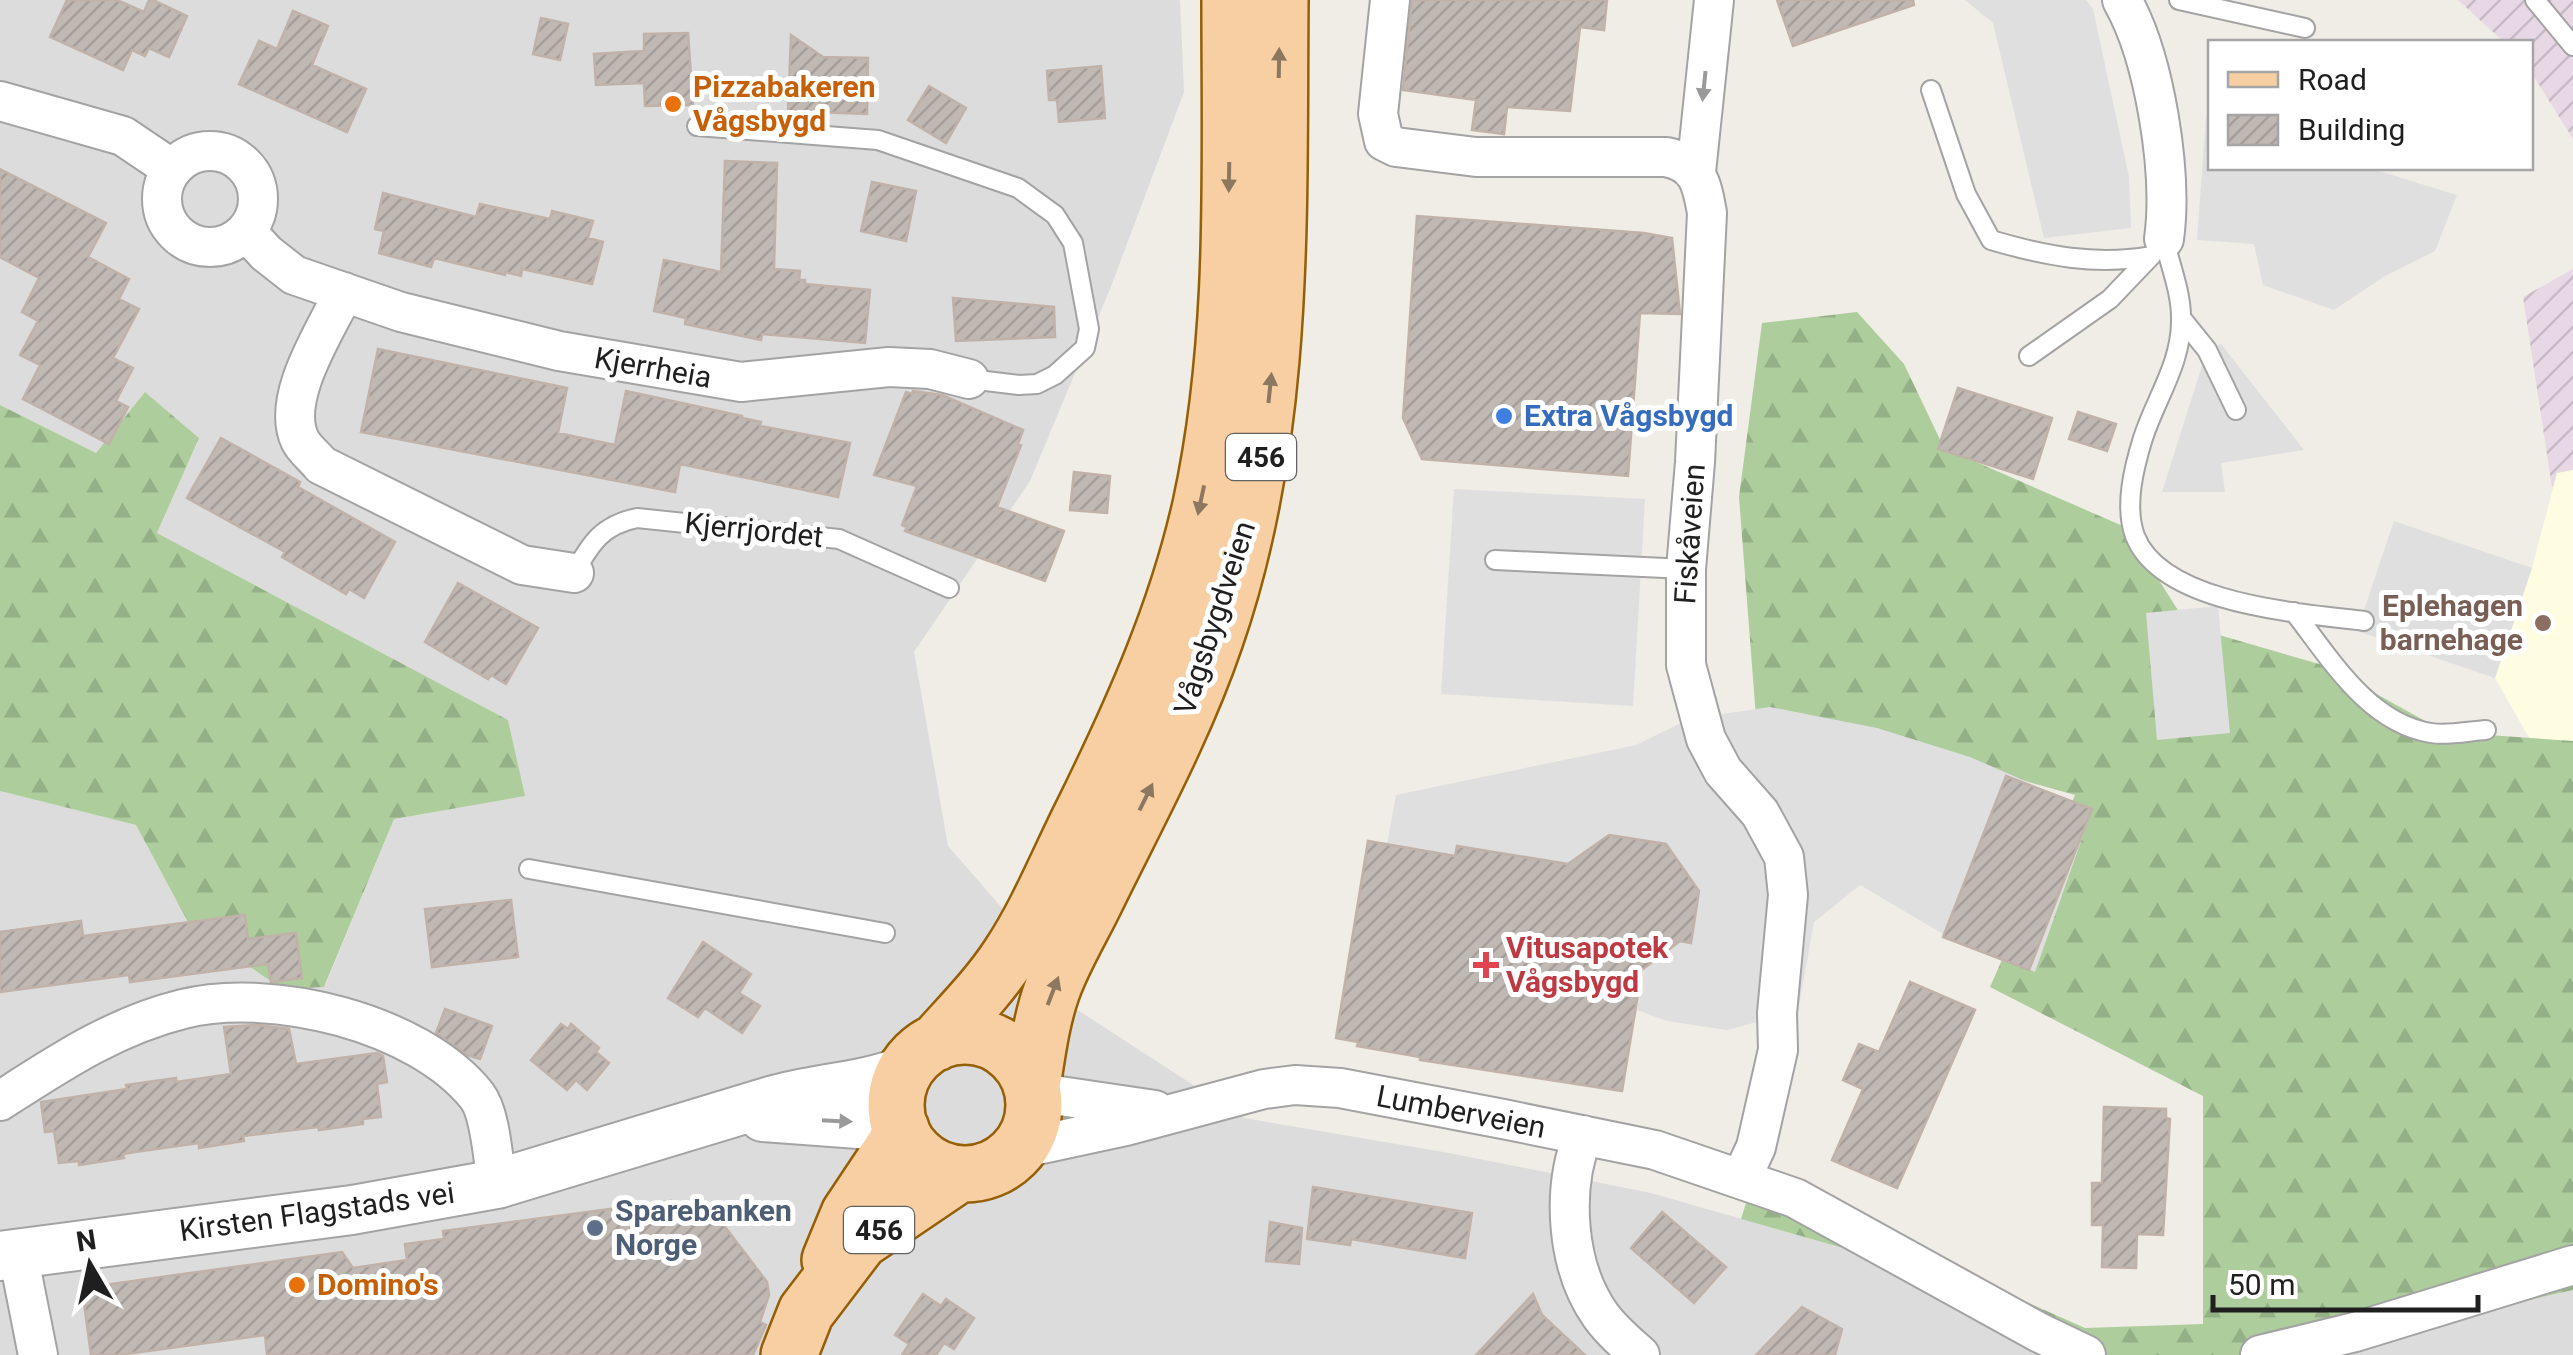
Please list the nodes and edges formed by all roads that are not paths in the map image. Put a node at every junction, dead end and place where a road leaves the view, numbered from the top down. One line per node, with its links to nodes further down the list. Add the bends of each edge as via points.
1 (1230, 0): 31 (main road, Vågsbygdveien / 456, one-way to 31, via 1225,321 1216,423 1179,586 1152,666 1022,932 990,983)
2 (1280, 0): 32 (main road, Vågsbygdveien / 456, one-way to 2, via 1053,986 1182,723 1242,552 1271,386)
3 (1390, 0): 14 (street, via 1378,114 1384,141 1396,148 1476,158 1666,157)
4 (1714, 0): 14 (street, Fiskåveien, one-way to 14)
5 (2179, 0): 8 (lane)
6 (2535, 0): 9 (lane)
7 (2128, 1): 16 (street, via 2148,66 2167,184)
8 (2305, 28)
9 (2573, 46)
10 (1930, 90): 16 (lane, via 1966,194 1991,240 2097,262)
11 (0, 101): 13 (street, via 123,136)
12 (697, 126): 20 (lane, via 878,140 1018,188 1055,214 1073,243 1089,329 1085,348 1037,384)
13 (172, 169): 15 (street, via 164,184 165,216 186,241 218,246); 15 (street, via 200,152 215,151 242,164 252,175 258,204)
14 (1696, 172): 23 (street, Fiskåveien, via 1707,213)
15 (246, 231): 17 (street, Kjerrheia, via 294,274)
16 (2158, 247): 18 (lane); 19 (lane, via 2110,299)
17 (344, 292): 20 (street, Kjerrheia, via 559,351 703,378 774,381 889,368); 24 (street, via 300,383 300,440 321,464 522,564)
18 (2182, 319): 21 (lane, via 2207,350); 26 (lane, via 2178,350 2136,464 2130,504 2135,536 2151,561 2183,583)
19 (2029, 356)
20 (969, 379)
21 (2236, 410)
22 (1495, 560): 23 (lane)
23 (1686, 569): 40 (street, Fiskåveien, via 1686,665 1706,738 1784,858 1788,895 1778,1050 1756,1147)
24 (574, 572): 25 (lane, Kjerrjordet, via 593,539 617,522 637,518 839,539)
25 (949, 588)
26 (2294, 612): 27 (lane); 28 (lane, via 2344,677 2389,718 2432,733)
27 (2364, 620)
28 (2486, 730)
29 (529, 869): 30 (lane)
30 (885, 933)
31 (921, 1056): 32 (main road, via 955,1037 975,1037 1010,1053); 35 (street, Kirsten Flagstads vei, via 888,1077 806,1091); 36 (main road, 456, via 897,1098)
32 (1032, 1089): 34 (street, Lumberveien); 38 (main road, 456, via 1032,1122)
33 (0, 1101): 41 (street, Kirsten Flagstads vei, via 118,1030 185,1008 282,1002 363,1024 432,1056 478,1097)
34 (1177, 1111): 37 (street, Lumberveien, via 1264,1089 1318,1086); 38 (street, Lumberveien)
35 (705, 1122): 36 (street, Kirsten Flagstads vei, one-way to 36, via 772,1116); 41 (street, Kirsten Flagstads vei)
36 (900, 1128): 39 (main road, 456, via 924,1160); 44 (main road, 456, via 849,1214)
37 (1583, 1135): 40 (street, Lumberveien); 47 (street, via 1569,1197 1577,1255 1600,1315)
38 (1019, 1149): 39 (main road, 456, via 992,1169)
39 (959, 1174): 44 (main road, 456, via 860,1242)
40 (1742, 1177): 48 (street, Lumberveien, via 1862,1233)
41 (497, 1184): 42 (street, Kirsten Flagstads vei, via 390,1205)
42 (6, 1255): 45 (street, Kirsten Flagstads vei)
43 (2573, 1266): 49 (street)
44 (814, 1300): 46 (main road, 456)
45 (38, 1355)
46 (788, 1355)
47 (1640, 1355)
48 (2086, 1355)
49 (2260, 1355)

